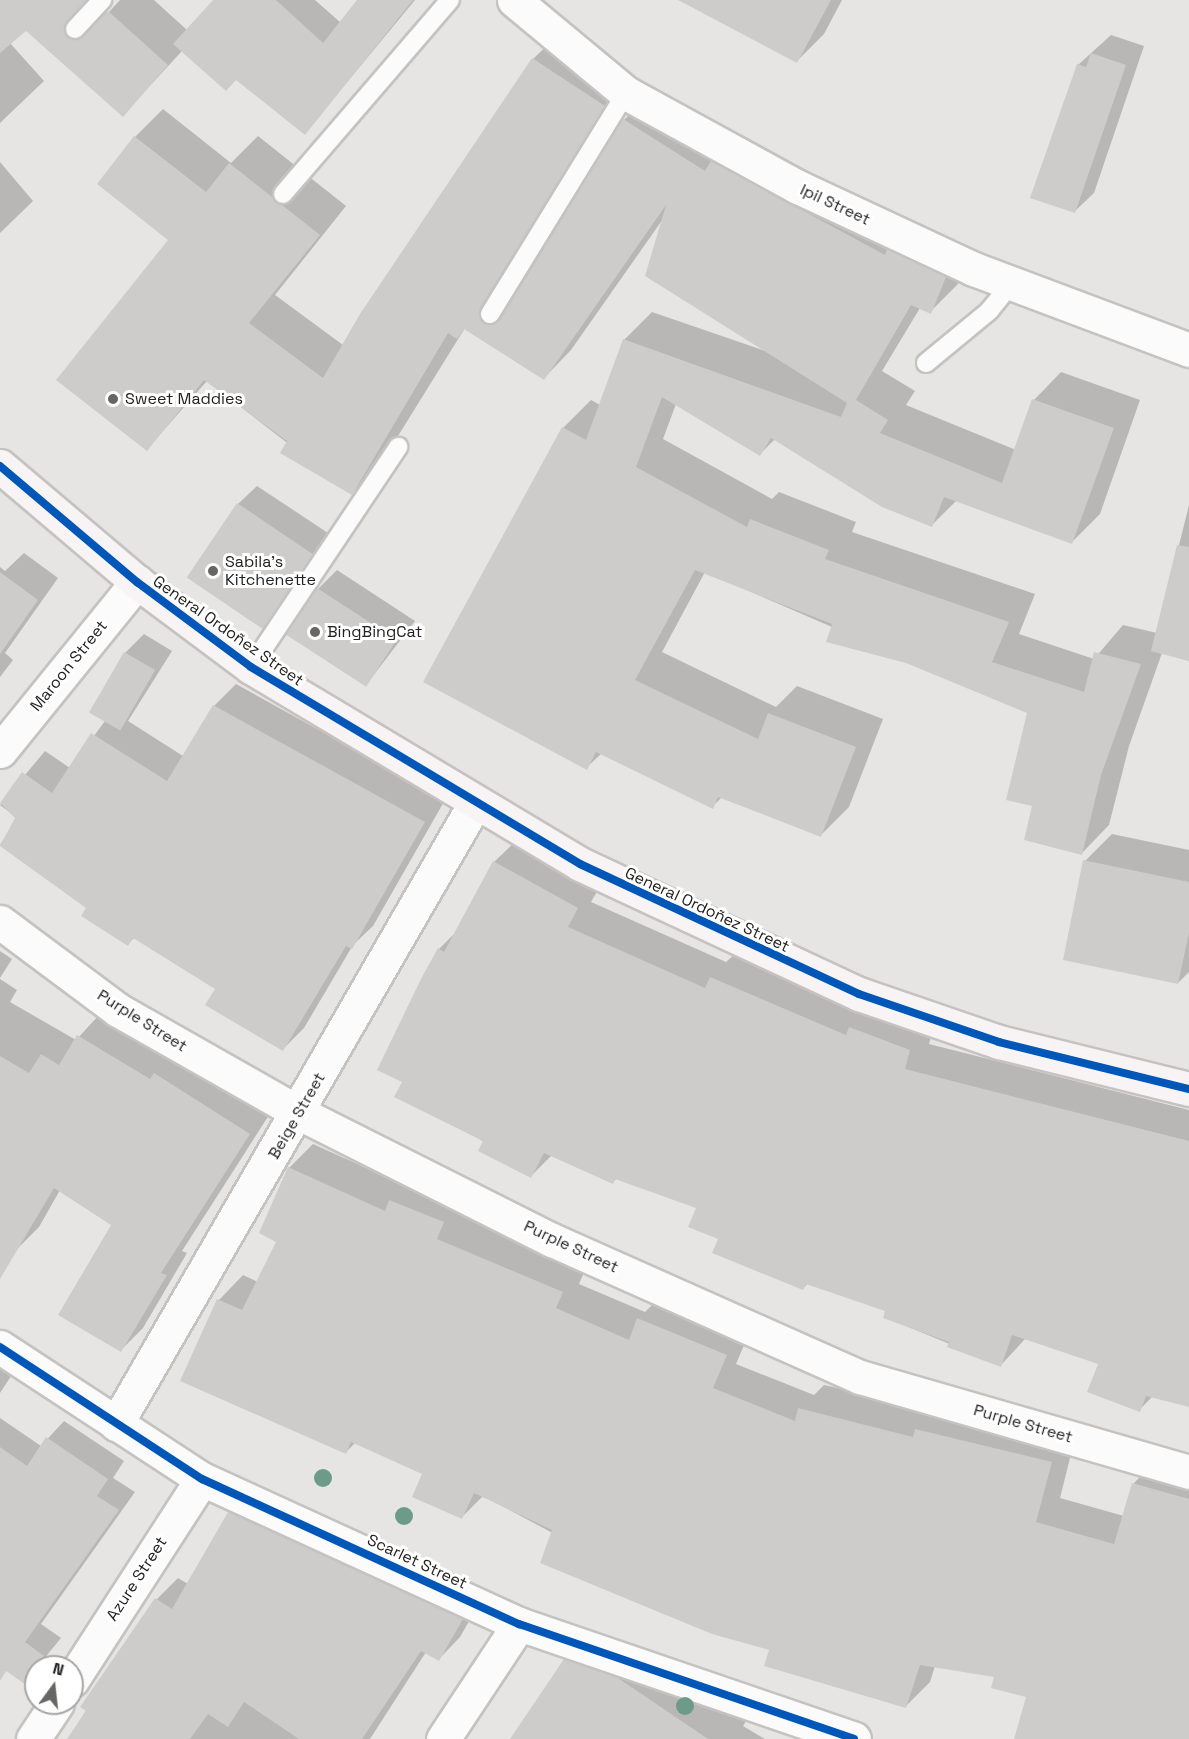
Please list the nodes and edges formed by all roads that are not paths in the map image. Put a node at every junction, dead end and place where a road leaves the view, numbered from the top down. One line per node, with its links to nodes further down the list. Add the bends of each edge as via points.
1 (102, 0): 4 (lane)
2 (450, 0): 6 (lane)
3 (514, 0): 5 (street, Ipil Street)
4 (75, 29)
5 (626, 93): 7 (street, Ipil Street, via 798,188); 8 (lane)
6 (283, 194)
7 (1011, 284): 9 (street, Ipil Street); 10 (lane, via 989,311)
8 (490, 314)
9 (1189, 350)
10 (926, 363)
11 (398, 447): 14 (lane)
12 (0, 466): 13 (main road, General Ordoñez Street)
13 (137, 582): 14 (main road, General Ordoñez Street); 15 (street, Maroon Street)
14 (251, 667): 16 (main road, General Ordoñez Street)
15 (0, 751)
16 (474, 805): 18 (main road, General Ordoñez Street, via 662,905 859,994 999,1042); 19 (street, Beige Street)
17 (0, 922): 19 (street, Purple Street, via 118,1010)
18 (1189, 1089)
19 (299, 1113): 21 (street, Beige Street); 22 (street, Purple Street, via 552,1240 860,1377)
20 (0, 1347): 21 (street, Scarlet Street)
21 (116, 1424): 23 (street, Scarlet Street)
22 (1189, 1472)
23 (202, 1479): 24 (street, Scarlet Street); 25 (street, Azure Street)
24 (519, 1624): 28 (street); 29 (street, Scarlet Street)
25 (84, 1661)
26 (49, 1715): 27 (street)
27 (33, 1739)
28 (443, 1739)
29 (854, 1739)

